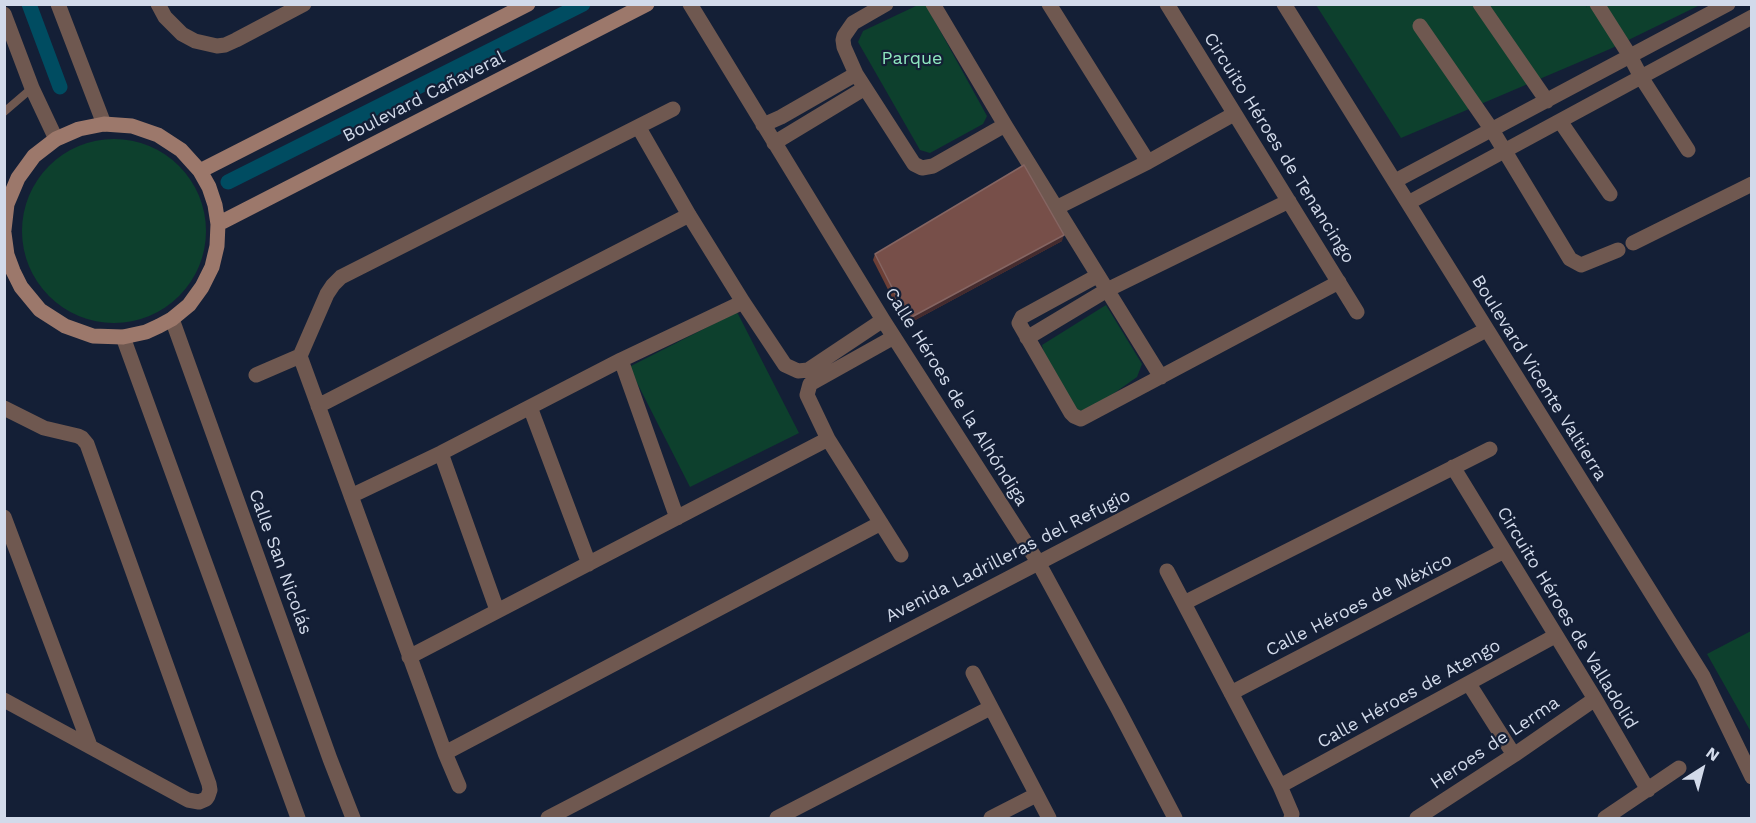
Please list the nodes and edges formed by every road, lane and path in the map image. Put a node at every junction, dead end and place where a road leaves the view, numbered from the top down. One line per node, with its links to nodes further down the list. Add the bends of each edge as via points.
1 (58, 4): 28 (street)
2 (158, 4): 3 (street, via 182,34 217,46)
3 (304, 4)
4 (528, 4): 38 (street, Boulevard Cañaveral)
5 (648, 4): 46 (street, Boulevard Cañaveral)
6 (690, 4): 29 (street, Calle Héroes de la Alhóndiga)
7 (886, 4): 19 (street, via 854,22 844,36 844,47)
8 (933, 4): 30 (street)
9 (1049, 4): 37 (street)
10 (1167, 4): 26 (street, Circuito Héroes de Tenancingo)
11 (1284, 4): 39 (street, Boulevard Vicente Valtierra)
12 (1480, 4): 23 (street)
13 (1597, 4): 18 (street)
14 (1728, 4): 18 (street)
15 (4, 14): 21 (street)
16 (1752, 17): 20 (street)
17 (1420, 26): 32 (street)
18 (1630, 56): 20 (street); 23 (street)
19 (856, 74): 22 (street); 29 (street)
20 (1641, 77): 27 (street); 35 (street)
21 (33, 88): 25 (lane); 33 (street)
22 (865, 88): 30 (street, via 909,157 922,168 933,166); 34 (street)
23 (1547, 101): 32 (street)
24 (674, 109): 31 (street)
25 (4, 112)
26 (1234, 114): 37 (street); 42 (street, Circuito Héroes de Tenancingo)
27 (1560, 121): 36 (street); 41 (street)
28 (104, 124): 33 (street); 38 (street, via 132,126 158,135 182,150)
29 (763, 125): 34 (street, Calle Héroes de la Alhóndiga)
30 (1005, 125): 44 (street)
31 (639, 128): 45 (street); 61 (street, via 341,277 327,294)
32 (1492, 130): 36 (street); 39 (street)
33 (56, 139): 47 (street, via 34,156 18,178 7,204)
34 (774, 143): 56 (street, Calle Héroes de la Alhóndiga)
35 (1688, 150)
36 (1504, 151): 40 (street, via 1570,259 1581,266); 43 (street)
37 (1148, 162): 44 (street)
38 (200, 171): 46 (street, via 209,187)
39 (1395, 181): 43 (street, Boulevard Vicente Valtierra)
40 (1752, 184)
41 (1610, 194)
42 (1289, 201): 49 (street, Circuito Héroes de Tenancingo); 52 (street)
43 (1408, 203): 57 (street, Boulevard Vicente Valtierra)
44 (1056, 208): 48 (street)
45 (689, 215): 53 (street); 65 (street)
46 (218, 224): 55 (street, via 212,267 202,288)
47 (4, 232): 50 (street, via 7,255)
48 (1097, 276): 52 (street); 60 (street, via 1022,317 1019,323)
49 (1339, 282): 54 (street, Circuito Héroes de Tenancingo); 64 (street, Circuito Héroes de Tenancingo)
50 (21, 286): 51 (street); 58 (street, via 40,310 64,326 93,336)
51 (4, 289)
52 (1107, 290): 60 (street); 64 (street)
53 (743, 302): 56 (street, via 785,365 798,371 808,370); 62 (street)
54 (1357, 312)
55 (172, 319): 58 (street, via 146,332); 102 (street, Calle San Nicolás)
56 (884, 320): 59 (street, Calle Héroes de la Alhóndiga)
57 (1486, 330): 78 (street, Avenida Ladrilleras del Refugio); 95 (street, Boulevard Vicente Valtierra, via 1703,676)
58 (123, 337): 101 (street)
59 (894, 337): 68 (street, via 810,384 807,395); 78 (street, Calle Héroes de la Alhóndiga)
60 (1027, 338): 64 (street, Circuito Héroes de Tenancingo, via 1071,413 1078,418 1090,416)
61 (300, 356): 63 (street); 65 (street)
62 (621, 360): 66 (street); 74 (street)
63 (256, 375)
64 (1161, 377)
65 (318, 406): 72 (street)
66 (530, 407): 70 (street); 79 (street)
67 (4, 408): 91 (street, via 44,428 86,441 209,784 208,796 199,802 188,800)
68 (828, 440): 74 (street); 75 (street)
69 (1490, 449): 71 (street)
70 (441, 453): 72 (street); 82 (street)
71 (1453, 467): 76 (street, Circuito Héroes de Valladolid); 81 (street)
72 (351, 496): 84 (street)
73 (4, 517): 91 (street)
74 (677, 519): 79 (street)
75 (881, 523): 77 (street); 92 (street)
76 (1504, 551): 83 (street, Circuito Héroes de Valladolid); 87 (street, Calle Héroes de México)
77 (901, 555)
78 (1038, 562): 100 (street, Avenida Ladrilleras del Refugio); 107 (street, Calle Héroes de la Alhóndiga)
79 (589, 564): 82 (street)
80 (1167, 572): 81 (street)
81 (1184, 603): 87 (street)
82 (497, 610): 84 (street)
83 (1556, 636): 86 (street, Calle Héroes de Atengo); 88 (street, Circuito Héroes de Valladolid)
84 (409, 657): 92 (street)
85 (973, 673): 90 (street)
86 (1469, 684): 93 (street); 97 (street, Calle Héroes de Atengo)
87 (1231, 693): 97 (street)
88 (1595, 699): 93 (street, Heroes de Lerma); 98 (street, Circuito Héroes de Valladolid)
89 (4, 700): 91 (street)
90 (990, 708): 99 (street); 104 (street)
91 (90, 746)
92 (445, 753): 96 (street)
93 (1514, 755): 109 (street, Heroes de Lerma)
94 (1679, 768): 98 (street)
95 (1752, 777)
96 (459, 786)
97 (1280, 786): 108 (street)
98 (1648, 790): 110 (street)
99 (1036, 795): 105 (street); 106 (street)
100 (573, 813): 103 (street, Avenida Ladrilleras del Refugio)
101 (298, 819)
102 (353, 819)
103 (548, 819)
104 (777, 819)
105 (992, 819)
106 (1049, 819)
107 (1175, 819)
108 (1291, 819)
109 (1417, 819)
110 (1605, 819)

